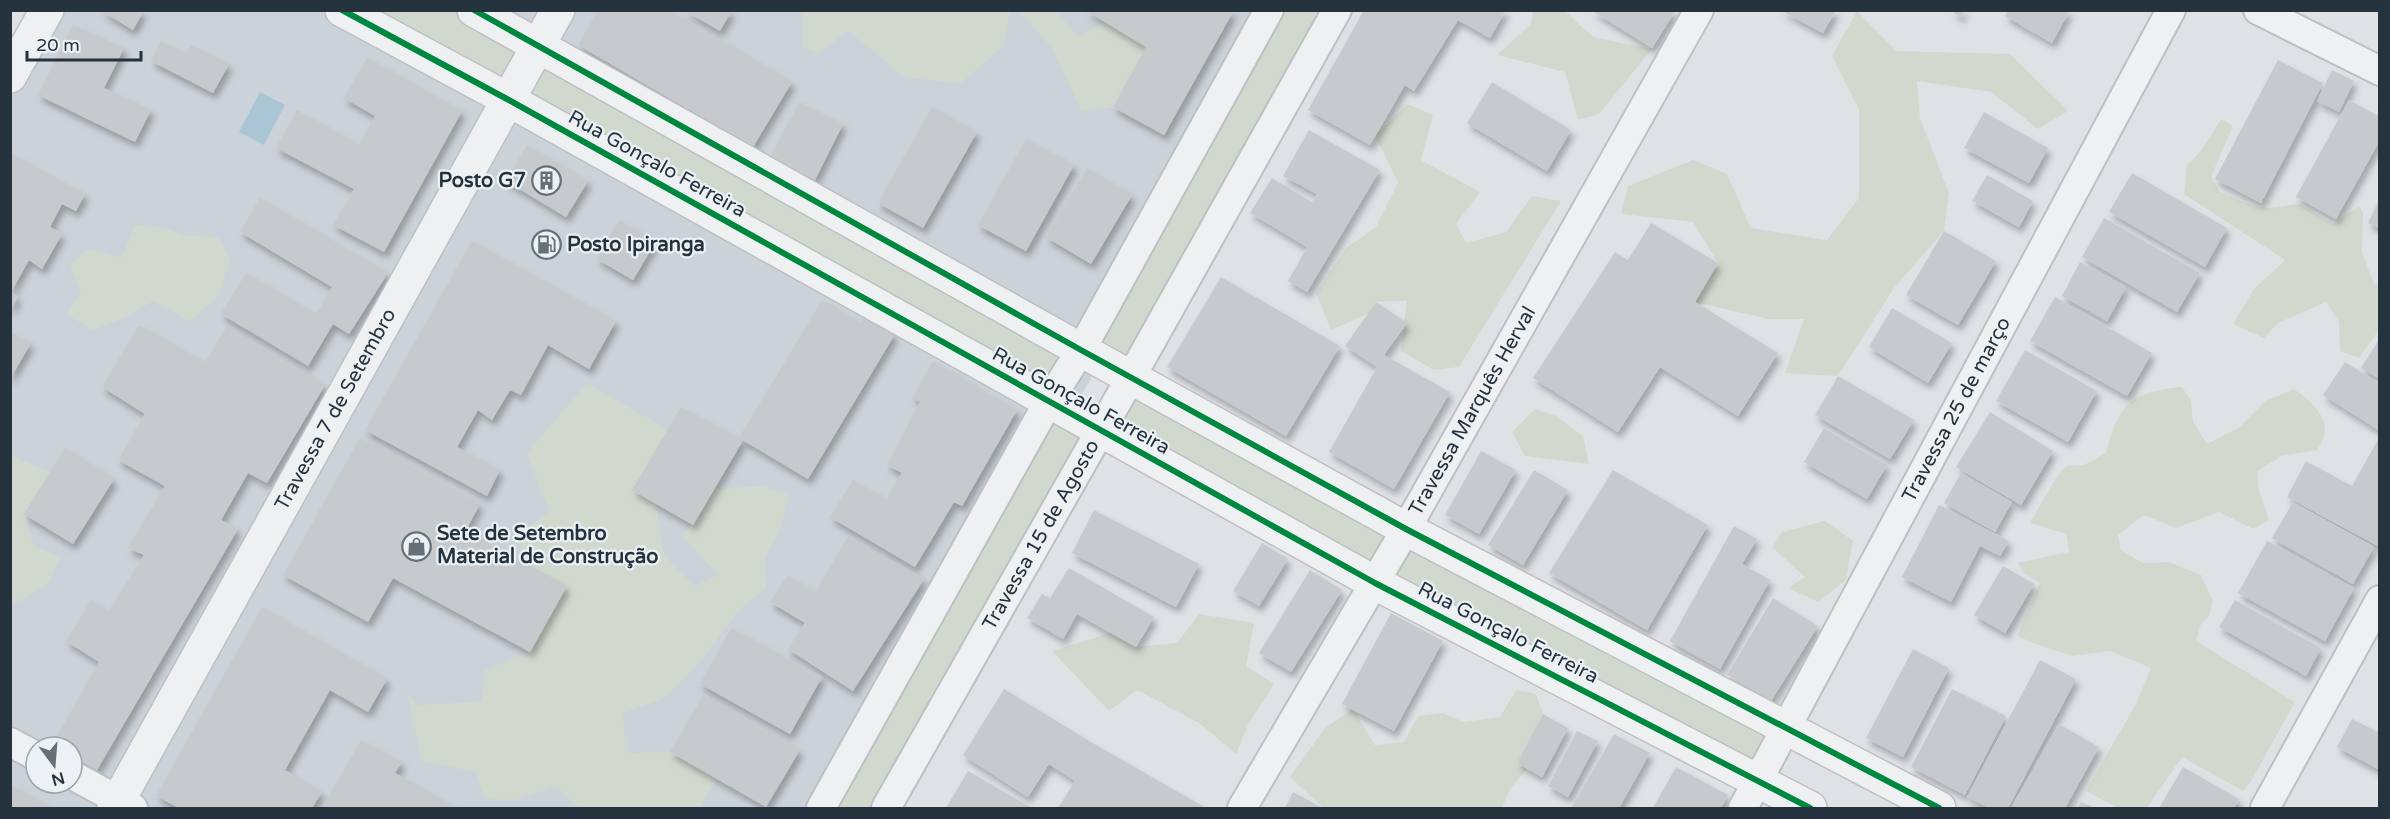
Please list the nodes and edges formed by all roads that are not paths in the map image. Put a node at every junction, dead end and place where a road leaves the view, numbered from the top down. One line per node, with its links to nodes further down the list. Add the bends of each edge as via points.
1 (47, 10): 12 (street)
2 (342, 10): 13 (street, Rua Gonçalo Ferreira)
3 (474, 10): 10 (street)
4 (558, 10): 10 (street, Travessa 7 de Setembro)
5 (1269, 10): 14 (street)
6 (1337, 10): 15 (street, Travessa 15 de Agosto)
7 (1699, 10): 18 (street, Travessa Marquês Herval)
8 (2171, 10): 21 (street, Travessa 25 de março)
9 (2258, 10): 11 (street)
10 (538, 45): 13 (street, Travessa 7 de Setembro); 14 (street)
11 (2379, 71)
12 (10, 76)
13 (507, 99): 16 (street, Rua Gonçalo Ferreira); 26 (street, Travessa 7 de Setembro)
14 (1081, 350): 15 (street); 16 (street)
15 (1131, 377): 17 (street, Travessa 15 de Agosto); 18 (street)
16 (1049, 401): 17 (street, Rua Gonçalo Ferreira); 27 (street)
17 (1101, 430): 19 (street, Rua Gonçalo Ferreira); 28 (street, Travessa 15 de Agosto)
18 (1406, 529): 19 (street, Travessa Marquês Herval); 21 (street)
19 (1375, 583): 25 (street, Rua Gonçalo Ferreira); 29 (street, Travessa Marquês Herval)
20 (2379, 600): 32 (street)
21 (1785, 727): 25 (street, Travessa 25 de março); 31 (street)
22 (10, 742): 23 (street)
23 (24, 750)
24 (84, 782): 26 (street)
25 (1750, 794): 30 (street, Rua Gonçalo Ferreira)
26 (122, 806)
27 (821, 808)
28 (886, 808)
29 (1242, 808)
30 (1810, 808)
31 (1939, 808)
32 (2265, 808)

